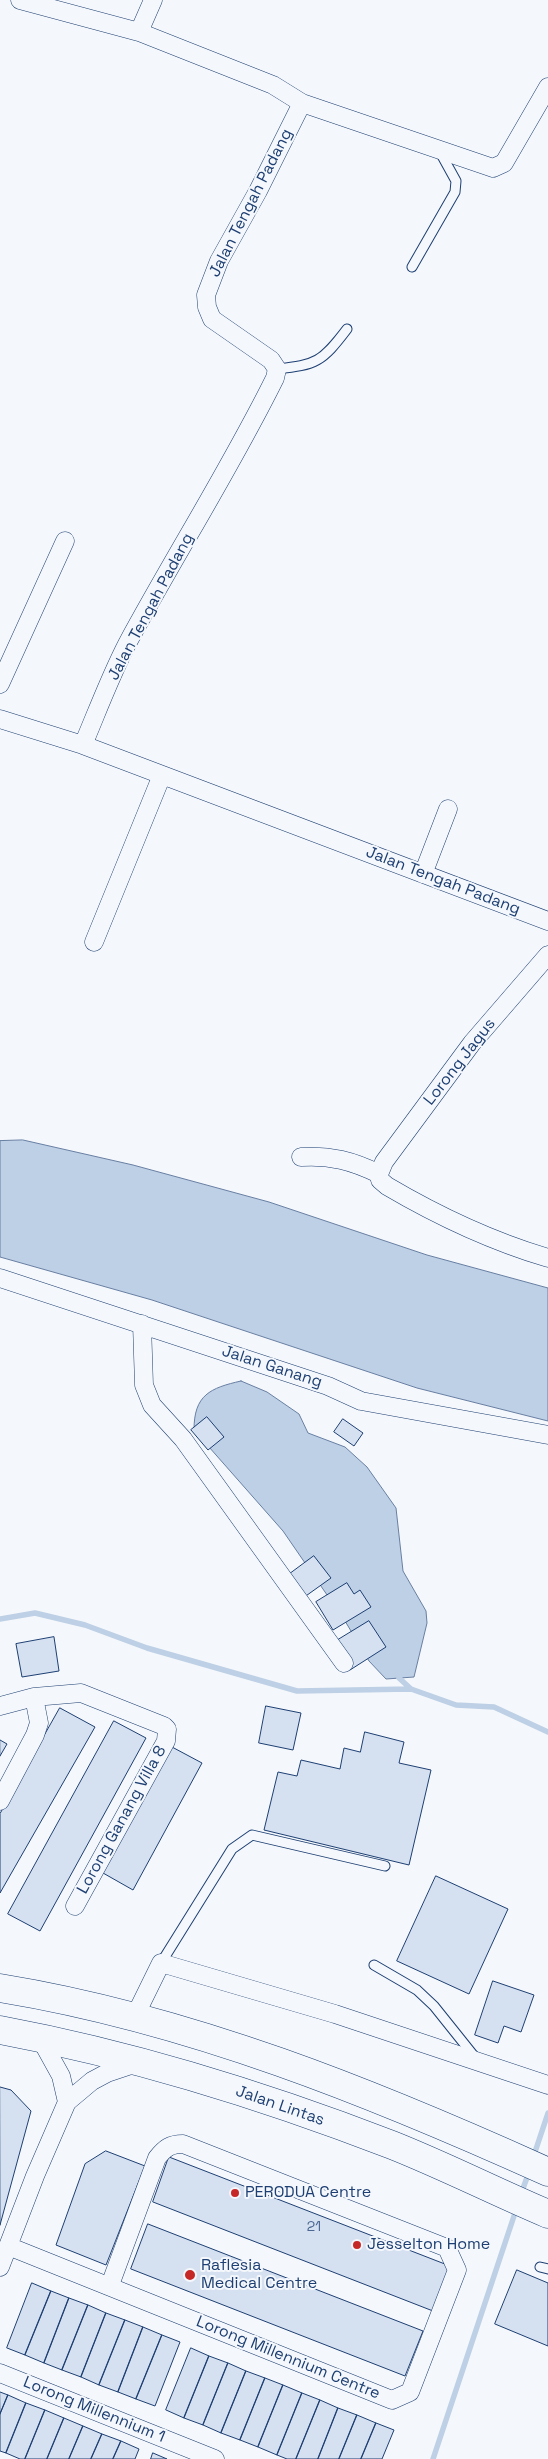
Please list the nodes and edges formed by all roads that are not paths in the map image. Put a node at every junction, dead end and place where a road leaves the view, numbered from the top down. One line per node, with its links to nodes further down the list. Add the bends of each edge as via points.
1 (20, 0): 3 (street)
2 (153, 0): 3 (street)
3 (139, 32): 5 (street, via 273,85)
4 (548, 87): 6 (street, via 501,166 493,168)
5 (302, 103): 6 (street); 9 (street, Jalan Tengah Padang, via 219,261 206,295 212,319 261,351)
6 (439, 150): 7 (lane, via 453,171 455,192)
7 (412, 266)
8 (347, 329): 9 (lane, via 331,350 308,366)
9 (277, 369): 13 (street, Jalan Tengah Padang, via 230,467 126,647)
10 (65, 541): 11 (street)
11 (0, 684)
12 (0, 719): 13 (street)
13 (83, 746): 14 (street, Jalan Tengah Padang)
14 (162, 775): 16 (street, Jalan Tengah Padang); 18 (street)
15 (448, 809): 16 (street)
16 (423, 874): 17 (street, Jalan Tengah Padang)
17 (548, 921)
18 (94, 942)
19 (548, 955): 21 (street, Lorong Jagus, via 472,1043 384,1162)
20 (301, 1157): 21 (street, via 340,1158)
21 (379, 1174): 22 (street, via 387,1186 441,1216 510,1246)
22 (548, 1258)
23 (0, 1278): 24 (street, Jalan Ganang)
24 (142, 1324): 25 (street, Jalan Ganang, via 328,1386 361,1401); 26 (street, via 144,1385 152,1405 183,1439)
25 (548, 1435)
26 (344, 1663)
27 (34, 1697): 28 (street); 29 (street, via 39,1723); 31 (street, Lorong Ganang Villa 8, via 81,1693 164,1726 168,1733)
28 (0, 1706)
29 (0, 1801)
30 (385, 1866): 32 (lane, via 252,1836 232,1849)
31 (75, 1906)
32 (161, 1963): 35 (street); 39 (street, via 335,2014)
33 (374, 1965): 39 (lane, via 417,1990 448,2021 469,2052)
34 (0, 1988): 35 (highway)
35 (134, 2018): 42 (highway, via 290,2067 406,2110)
36 (0, 2030): 37 (highway, Jalan Lintas)
37 (40, 2038): 38 (highway, Jalan Lintas); 41 (street, via 62,2076)
38 (142, 2062): 41 (street, via 107,2073); 43 (highway, Jalan Lintas, via 272,2102 393,2146)
39 (482, 2062): 40 (street)
40 (548, 2084)
41 (67, 2102): 44 (street)
42 (548, 2172)
43 (541, 2212)
44 (8, 2246): 45 (street); 46 (street, Lorong Millennium Centre)
45 (0, 2267)
46 (110, 2286): 46 (street, Lorong Millennium Centre, via 157,2158 165,2148 174,2144 183,2144 447,2248 457,2270 410,2392 392,2400)
47 (0, 2373): 48 (street, Lorong Millennium 1)
48 (215, 2459)

